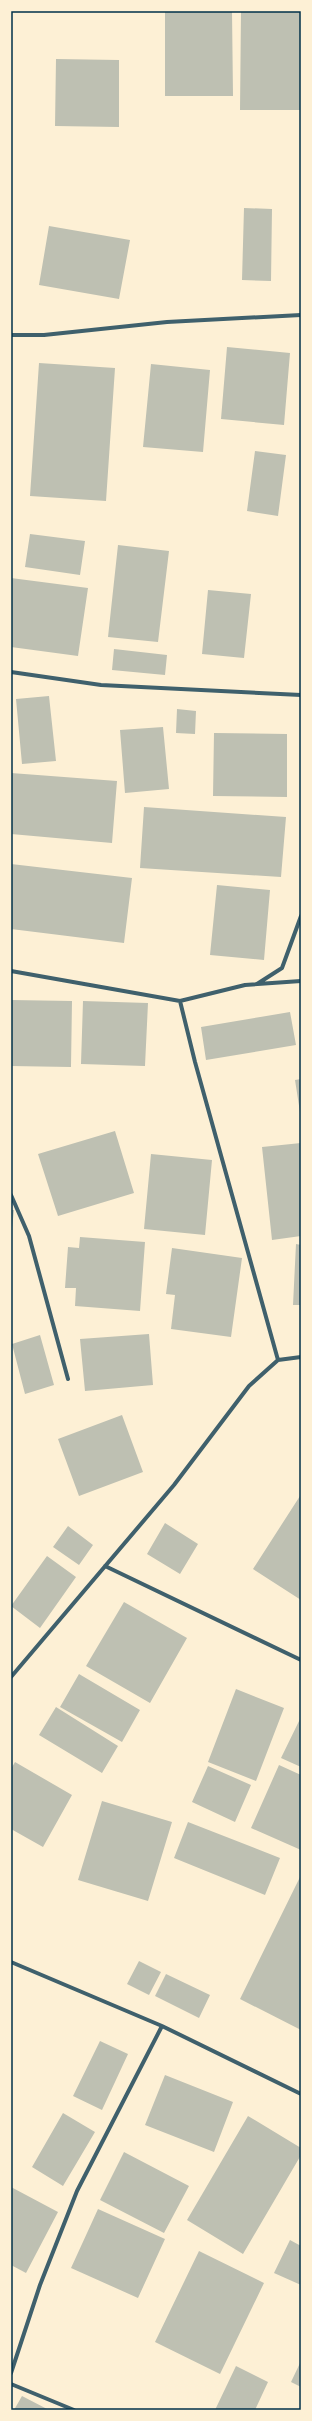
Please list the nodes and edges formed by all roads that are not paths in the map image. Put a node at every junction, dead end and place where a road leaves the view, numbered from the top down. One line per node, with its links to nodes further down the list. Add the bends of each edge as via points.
1 (301, 315): 2 (street, via 167,322)
2 (11, 335)
3 (11, 672): 4 (street, via 101,685)
4 (301, 695)
5 (301, 916): 8 (street, via 282,968)
6 (11, 971): 9 (street)
7 (301, 981): 8 (street)
8 (257, 985): 9 (street, via 245,985)
9 (180, 1001): 12 (street)
10 (11, 1195): 13 (street, via 29,1236)
11 (301, 1357): 12 (street)
12 (278, 1360): 14 (street, via 249,1386 174,1484)
13 (68, 1379)
14 (105, 1566): 15 (street); 16 (street)
15 (301, 1660)
16 (11, 1677)
17 (11, 1962): 18 (street)
18 (162, 2026): 19 (street); 20 (street, via 77,2191 40,2285)
19 (301, 2094)
20 (11, 2373)
21 (11, 2384): 22 (street)
22 (74, 2410)

